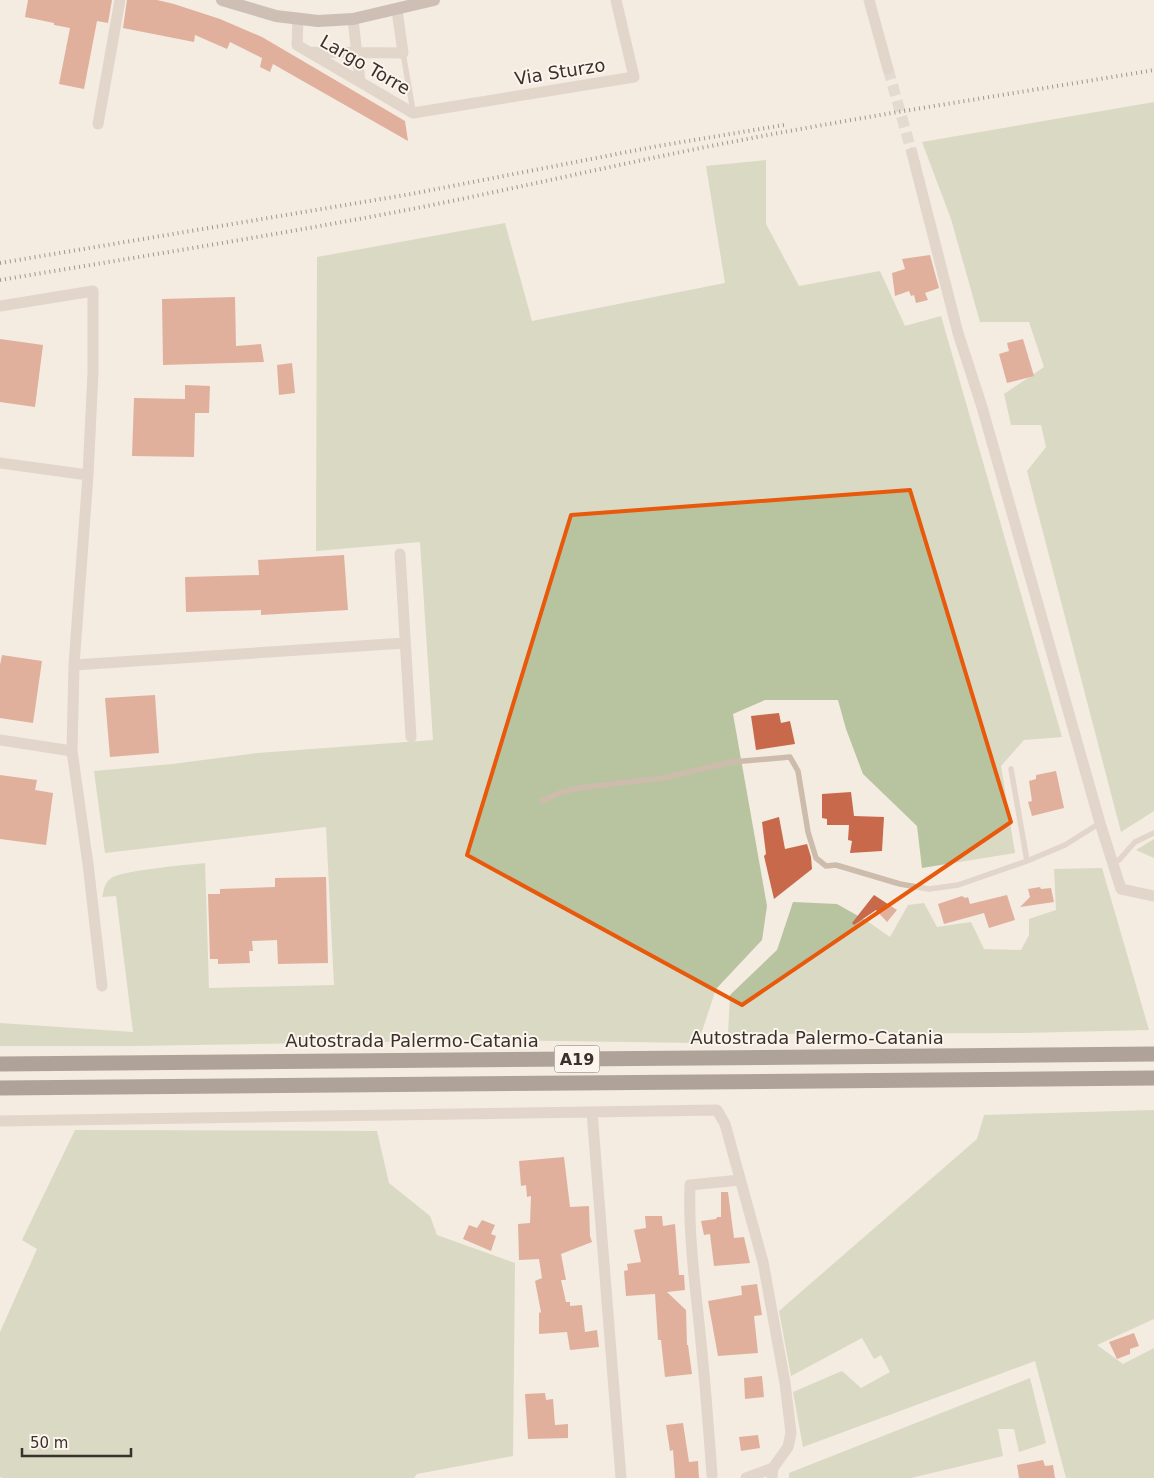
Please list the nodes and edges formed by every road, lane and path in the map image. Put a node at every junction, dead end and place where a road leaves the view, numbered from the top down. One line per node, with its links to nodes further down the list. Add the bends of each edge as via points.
1 (120, 0): 15 (street)
2 (222, 0): 7 (main road, via 276,16)
3 (434, 0): 6 (main road)
4 (616, 0): 14 (street, Via Sturzo, via 634,77)
5 (869, 0): 12 (street)
6 (396, 10): 8 (main road); 11 (street)
7 (298, 18): 8 (main road, via 318,21); 9 (street, Largo Torre, via 297,45)
8 (353, 19): 10 (street)
9 (308, 52): 10 (street); 13 (street, Largo Torre)
10 (358, 52): 11 (street); 13 (street)
11 (403, 53): 14 (lane)
12 (888, 69)
13 (360, 82): 14 (street, Largo Torre)
14 (413, 113)
15 (98, 124)
16 (912, 153): 28 (street, via 958,333)
17 (0, 306): 19 (street, via 92,291 93,372)
18 (0, 463): 19 (street)
19 (88, 475): 22 (street)
20 (400, 554): 21 (street)
21 (405, 643): 22 (street); 23 (street)
22 (74, 665): 25 (street)
23 (412, 737)
24 (0, 740): 25 (street)
25 (72, 751): 33 (street)
26 (1011, 769): 31 (lane)
27 (542, 801): 31 (lane, via 578,788 663,778 732,762 790,757 798,771 808,832 816,858 826,866 836,865 929,889 958,885)
28 (1100, 823): 31 (lane, via 1065,845); 32 (street, via 1121,888)
29 (1154, 833): 30 (lane, via 1134,842)
30 (1119, 860)
31 (1027, 861)
32 (1154, 896)
33 (102, 986)
34 (1154, 1054): 35 (highway, Autostrada Palermo-Catania / A19)
35 (0, 1064)
36 (1154, 1078): 37 (highway, A19)
37 (0, 1088)
38 (592, 1112): 39 (street); 40 (street, via 717,1110 725,1124); 43 (street)
39 (0, 1121)
40 (740, 1180): 41 (street, via 763,1262 791,1433 788,1447); 42 (street, via 690,1185 693,1272)
41 (772, 1473): 44 (street)
42 (712, 1475)
43 (621, 1478)
44 (746, 1478)

